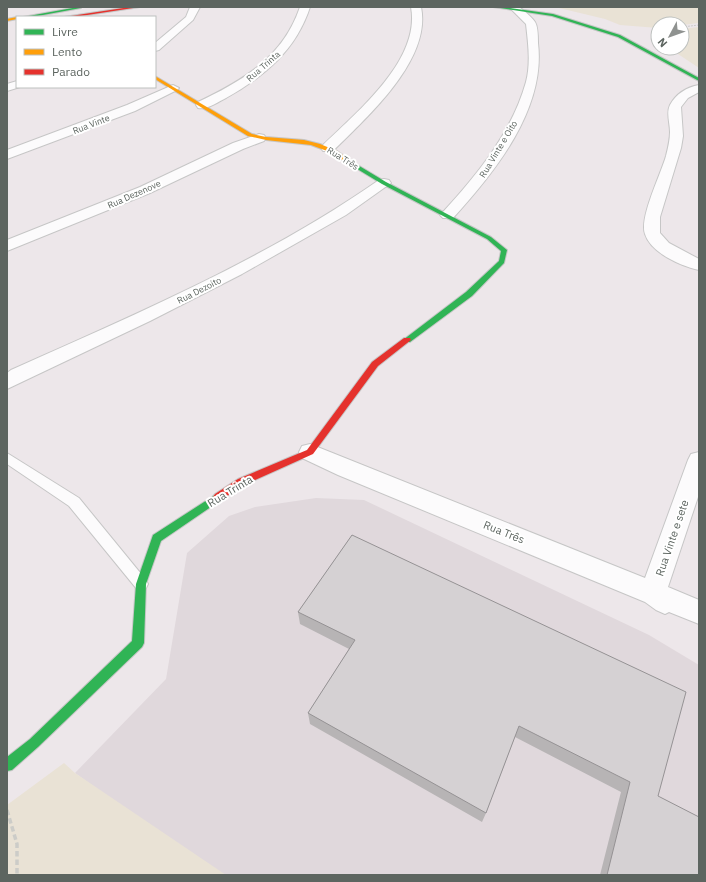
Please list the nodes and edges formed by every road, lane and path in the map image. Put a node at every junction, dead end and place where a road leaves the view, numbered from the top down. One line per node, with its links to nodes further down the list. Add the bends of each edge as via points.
1 (87, 7): 9 (street)
2 (108, 7): 7 (street)
3 (195, 7): 11 (street, via 190,18)
4 (305, 7): 16 (street, Rua Trinta, via 302,18 278,55 245,82)
5 (416, 7): 18 (street, via 418,17 415,40 398,71 373,104)
6 (495, 7): 8 (street)
7 (131, 8): 10 (street)
8 (516, 9): 13 (street, via 553,15 619,36); 21 (street, Rua Vinte e Oito, via 531,23 534,51 532,81 514,128 479,181)
9 (31, 16)
10 (73, 16)
11 (156, 47)
12 (156, 78): 14 (street, Rua Três)
13 (699, 80)
14 (173, 88): 16 (street, Rua Três); 19 (street, Rua Vinte, via 132,108)
15 (699, 88): 23 (street, via 686,93 677,104 674,115 676,130 673,150 663,191 650,223 654,239 675,254)
16 (202, 105): 17 (street, Rua Três)
17 (259, 138): 18 (street, Rua Três, via 311,143); 22 (street, Rua Dezenove, via 145,190)
18 (328, 148): 20 (street, Rua Três)
19 (7, 155)
20 (384, 183): 21 (street, Rua Três); 24 (street, Rua Dezoito, via 305,233 212,284)
21 (448, 215): 25 (street, Rua Três, via 489,238 504,250 502,262 469,294 374,364)
22 (7, 246)
23 (699, 265)
24 (7, 382)
25 (310, 452): 28 (street, Rua Trinta, via 241,482 157,538); 29 (street, Rua Três, via 346,469)
26 (7, 458): 28 (lane, via 74,502)
27 (699, 460): 29 (street, Rua Vinte e sete)
28 (141, 584): 32 (street, Rua Trinta, via 138,643 34,743)
29 (653, 593): 30 (street, Rua Três); 31 (street)
30 (699, 612)
31 (699, 627)
32 (7, 765)
33 (7, 810): 34 (path, via 17,844)
34 (17, 875)

